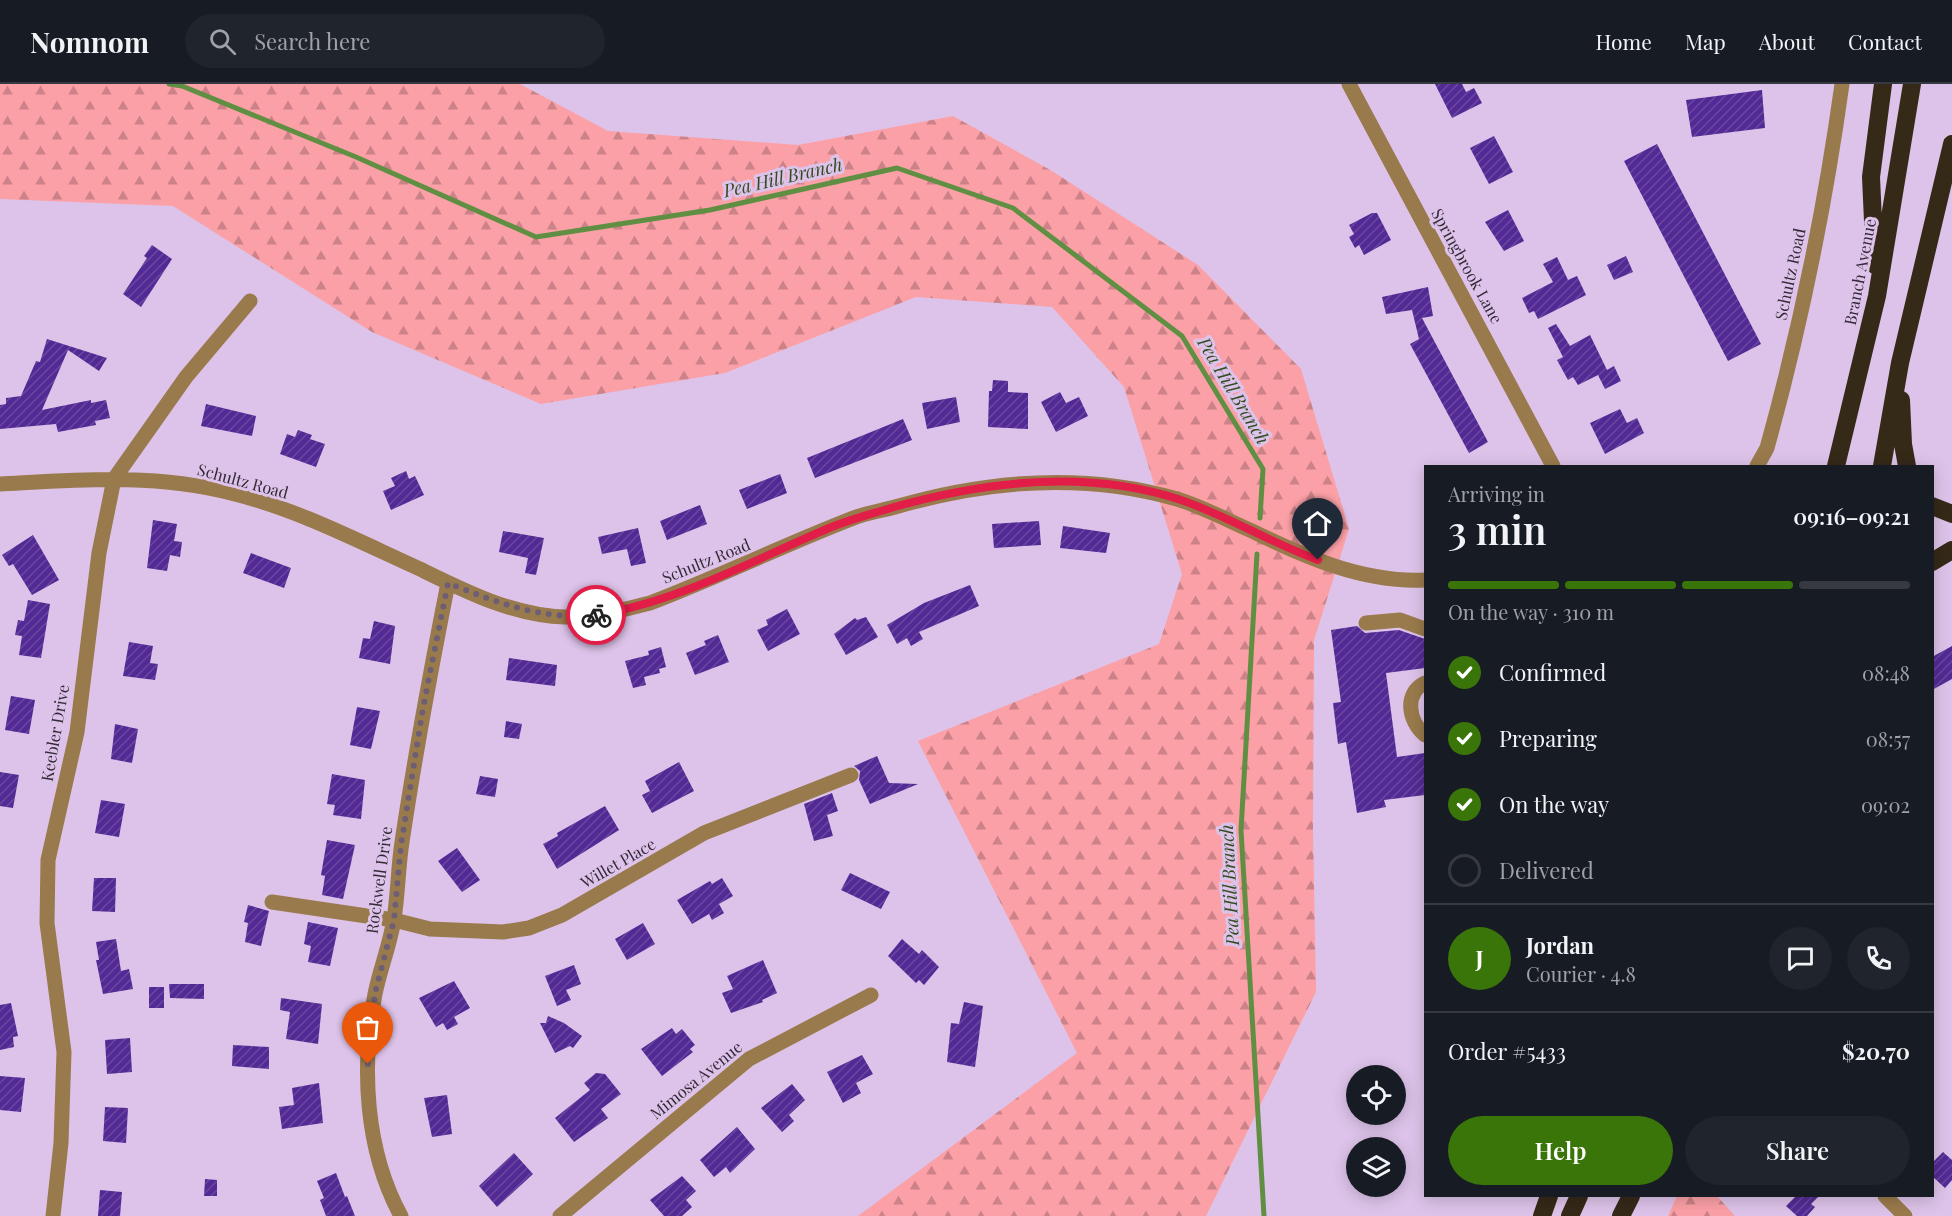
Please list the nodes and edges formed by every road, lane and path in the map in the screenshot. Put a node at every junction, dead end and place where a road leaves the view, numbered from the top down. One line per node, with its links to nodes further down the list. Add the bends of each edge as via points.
1 (1349, 84): 9 (street, Springbrook Lane)
2 (1842, 84): 10 (street, Schultz Road, via 1803,303 1767,448)
3 (1883, 84): 6 (highway, via 1871,177)
4 (1912, 84): 6 (highway, Branch Avenue)
5 (1952, 144): 8 (highway)
6 (1877, 296): 11 (highway, Branch Avenue)
7 (250, 302): 14 (street, Keebler Drive, via 180,385)
8 (1900, 363): 12 (highway); 13 (highway)
9 (1552, 465)
10 (1757, 465)
11 (1836, 465)
12 (1882, 465)
13 (1907, 465)
14 (114, 478): 15 (street, Schultz Road); 21 (street, Schultz Road, via 180,483 272,505 312,519); 34 (street, Keebler Drive, via 99,553 77,732 48,860 47,923 64,1052 61,1143)
15 (0, 484)
16 (1934, 507): 17 (highway)
17 (1952, 514)
18 (1952, 549): 19 (highway)
19 (1934, 561)
20 (1424, 580): 21 (street, Schultz Road, via 1391,579 1336,567 1213,512 1164,496 1089,483 1028,481 977,487 854,518 691,588 621,611 566,617 542,615 517,610)
21 (448, 583): 28 (street, Rockwell Drive, via 401,845)
22 (1366, 624): 23 (street, via 1400,620)
23 (1424, 629)
24 (1424, 684): 25 (street, via 1410,696 1414,722)
25 (1424, 734)
26 (851, 776): 28 (street, Willet Place, via 704,833 562,915 529,928 503,932 430,929)
27 (272, 902): 28 (street, Willet Place)
28 (394, 920): 35 (street, Rockwell Drive, via 375,993 367,1048 374,1134)
29 (871, 995): 36 (street, Mimosa Avenue, via 749,1059)
30 (1549, 1197): 37 (highway)
31 (1578, 1197): 38 (highway)
32 (1630, 1197): 39 (highway)
33 (1886, 1197): 40 (street)
34 (53, 1216)
35 (401, 1216)
36 (560, 1216)
37 (1542, 1216)
38 (1569, 1216)
39 (1621, 1216)
40 (1905, 1216)

